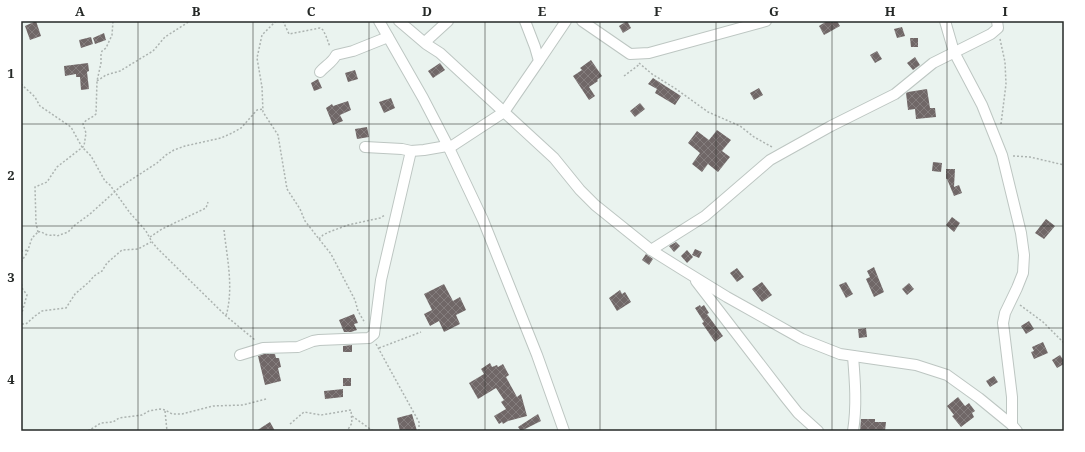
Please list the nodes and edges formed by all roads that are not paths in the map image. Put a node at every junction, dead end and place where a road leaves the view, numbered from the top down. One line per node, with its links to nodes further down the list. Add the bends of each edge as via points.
1 (379, 21): 10 (street)
2 (400, 21): 11 (street)
3 (448, 21): 11 (street)
4 (525, 21): 13 (street)
5 (566, 21): 13 (street)
6 (582, 21): 7 (street, via 630,54 649,53)
7 (766, 21)
8 (945, 21): 12 (street)
9 (998, 24): 12 (street, via 984,38)
10 (388, 37): 14 (street, via 354,51 336,55 335,59); 17 (street)
11 (425, 42): 15 (street)
12 (954, 52): 19 (street, via 933,63 895,94 770,160 705,216); 23 (street, via 982,105 1002,155 1021,233 1023,273 1005,312 1003,323)
13 (539, 61): 15 (street)
14 (320, 72)
15 (504, 112): 17 (street); 19 (street, via 554,158 595,205)
16 (366, 147): 18 (street)
17 (448, 147): 18 (street); 24 (street, via 483,220 538,355)
18 (411, 151): 21 (street, via 381,280 374,334 370,338 319,340 298,347 266,348)
19 (651, 250): 20 (street)
20 (692, 276): 22 (street, via 802,339 840,354); 25 (street, via 798,413)
21 (240, 355)
22 (853, 356): 23 (street, via 916,365 947,375); 26 (street)
23 (1014, 428)
24 (564, 431)
25 (818, 431)
26 (853, 431)

